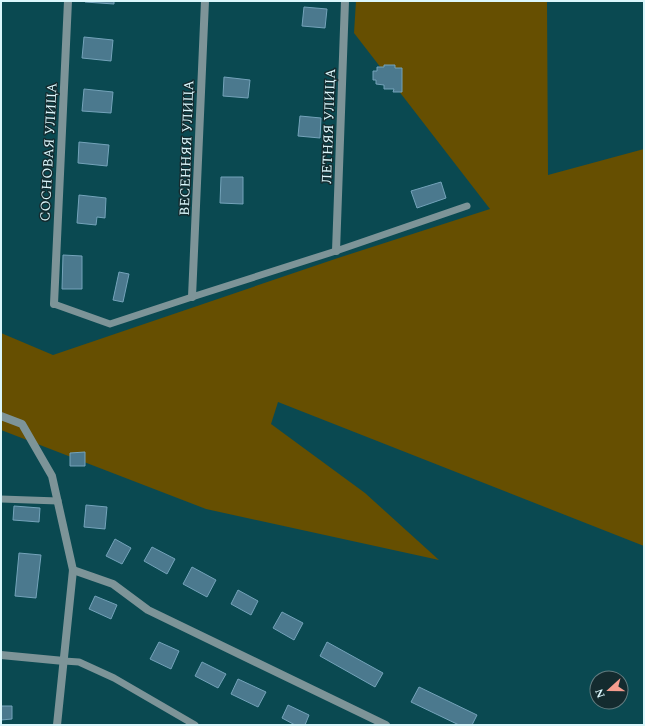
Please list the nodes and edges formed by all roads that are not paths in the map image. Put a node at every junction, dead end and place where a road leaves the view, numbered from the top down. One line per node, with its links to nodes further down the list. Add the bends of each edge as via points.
1 (68, 1): 7 (street, СОСНОВАЯ УЛИЦА)
2 (205, 1): 6 (street, ВЕСЕННЯЯ УЛИЦА)
3 (345, 1): 5 (street, ЛЕТНЯЯ УЛИЦА)
4 (467, 206): 5 (lane)
5 (336, 251): 6 (lane)
6 (192, 297): 7 (lane, via 110,324)
7 (54, 304)
8 (1, 416): 10 (street, via 22,424 52,476)
9 (1, 499): 10 (lane)
10 (58, 501): 11 (street)
11 (73, 570): 13 (street); 16 (street, via 113,584 148,610)
12 (1, 655): 13 (street)
13 (64, 661): 14 (street); 15 (lane, via 78,662 114,678)
14 (57, 725)
15 (195, 725)
16 (386, 725)

